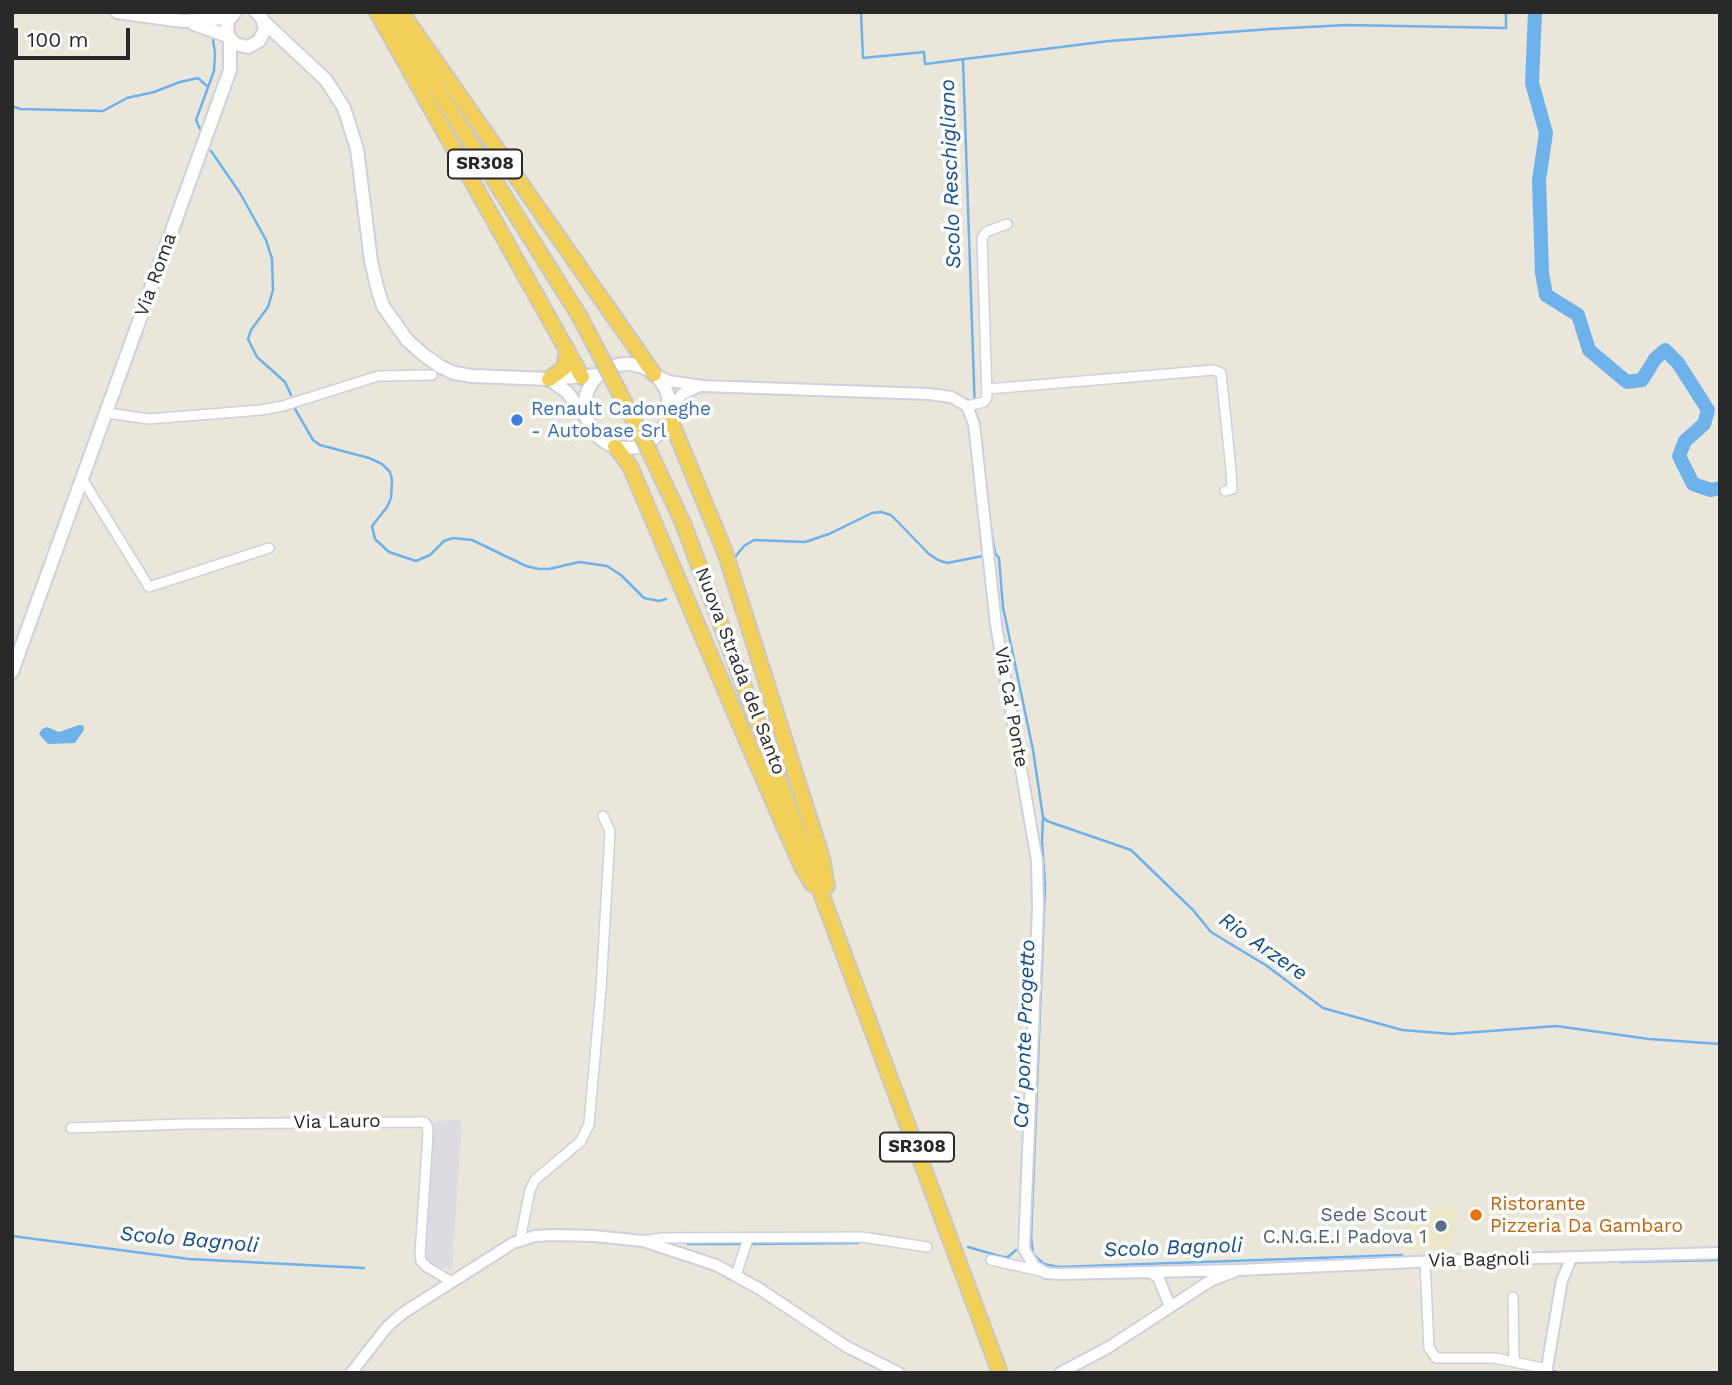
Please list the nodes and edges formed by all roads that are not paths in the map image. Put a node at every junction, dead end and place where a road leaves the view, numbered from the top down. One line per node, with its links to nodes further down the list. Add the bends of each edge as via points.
1 (117, 12): 7 (main road)
2 (377, 12): 13 (highway)
3 (389, 12): 32 (highway, Nuova Strada del Santo / SR308, bridge, via 580,317 643,438 683,523)
4 (401, 12): 15 (highway)
5 (233, 14): 7 (main road); 8 (main road, Via Roma, via 226,29)
6 (259, 15): 9 (main road, via 265,29); 10 (main road)
7 (183, 20): 8 (main road)
8 (229, 38): 9 (main road, via 235,44); 11 (main road, Via Roma)
9 (254, 44): 10 (main road); 11 (main road, Via Roma)
10 (294, 51): 18 (main road, via 331,86 351,124 374,275 383,306 395,325 424,355 454,373)
11 (230, 70): 23 (main road, Via Roma)
12 (1007, 224): 20 (street, via 982,238)
13 (567, 348): 17 (highway); 18 (highway, via 565,368)
14 (432, 375): 23 (street, via 378,376 261,410 149,419)
15 (656, 375): 16 (main road, via 626,364); 19 (street); 24 (main road, via 667,393)
16 (598, 376): 17 (main road); 21 (main road)
17 (582, 377): 18 (main road); 21 (main road)
18 (549, 379): 25 (main road, via 567,392)
19 (702, 386): 22 (street, via 929,394 951,397); 24 (street, via 682,394)
20 (988, 388): 22 (street, via 984,402); 28 (street, via 1221,373 1232,489)
21 (587, 394): 25 (main road)
22 (967, 406): 38 (street, Via Ca' Ponte, via 974,424 996,625 1037,861)
23 (107, 413): 27 (main road, Via Roma)
24 (669, 413): 26 (main road, via 660,432 644,444); 32 (highway, via 725,552 778,715 822,858)
25 (588, 421): 26 (main road, via 602,439)
26 (615, 446): 32 (highway, via 630,466 801,865)
27 (83, 480): 29 (street, via 149,587); 30 (main road, Via Roma)
28 (1225, 491)
29 (270, 548)
30 (12, 672)
31 (603, 816): 35 (street, via 610,831 589,1124 580,1141 535,1180)
32 (833, 922): 57 (highway, Nuova Strada del Santo / SR308)
33 (71, 1128): 50 (street, Via Lauro, via 424,1122 428,1134 421,1261)
34 (748, 1239): 36 (street); 37 (street, via 862,1237); 48 (street)
35 (520, 1240): 36 (street, via 554,1235); 50 (street)
36 (643, 1241): 48 (street)
37 (927, 1247)
38 (1024, 1248): 44 (street); 46 (street)
39 (1720, 1253): 41 (street, Via Bagnoli)
40 (1557, 1258): 41 (street, Via Bagnoli); 43 (street, Via Bagnoli); 49 (street)
41 (1569, 1258): 49 (street)
42 (991, 1260): 44 (street, Via Bagnoli)
43 (1425, 1261): 45 (street, Via Bagnoli); 53 (street, via 1431,1354 1442,1360)
44 (1010, 1264): 46 (street, Via Bagnoli)
45 (1238, 1270): 47 (street, Via Bagnoli); 52 (street, Via Bagnoli)
46 (1041, 1271): 47 (street, Via Bagnoli)
47 (1146, 1271): 52 (street, via 1158,1277)
48 (736, 1275): 56 (street, via 847,1347)
49 (1562, 1280): 54 (street)
50 (452, 1282): 55 (street, via 387,1327)
51 (1513, 1297): 53 (street)
52 (1170, 1306): 58 (street)
53 (1514, 1362): 54 (street)
54 (1547, 1371)
55 (351, 1373)
56 (899, 1373)
57 (1000, 1373)
58 (1060, 1373)

